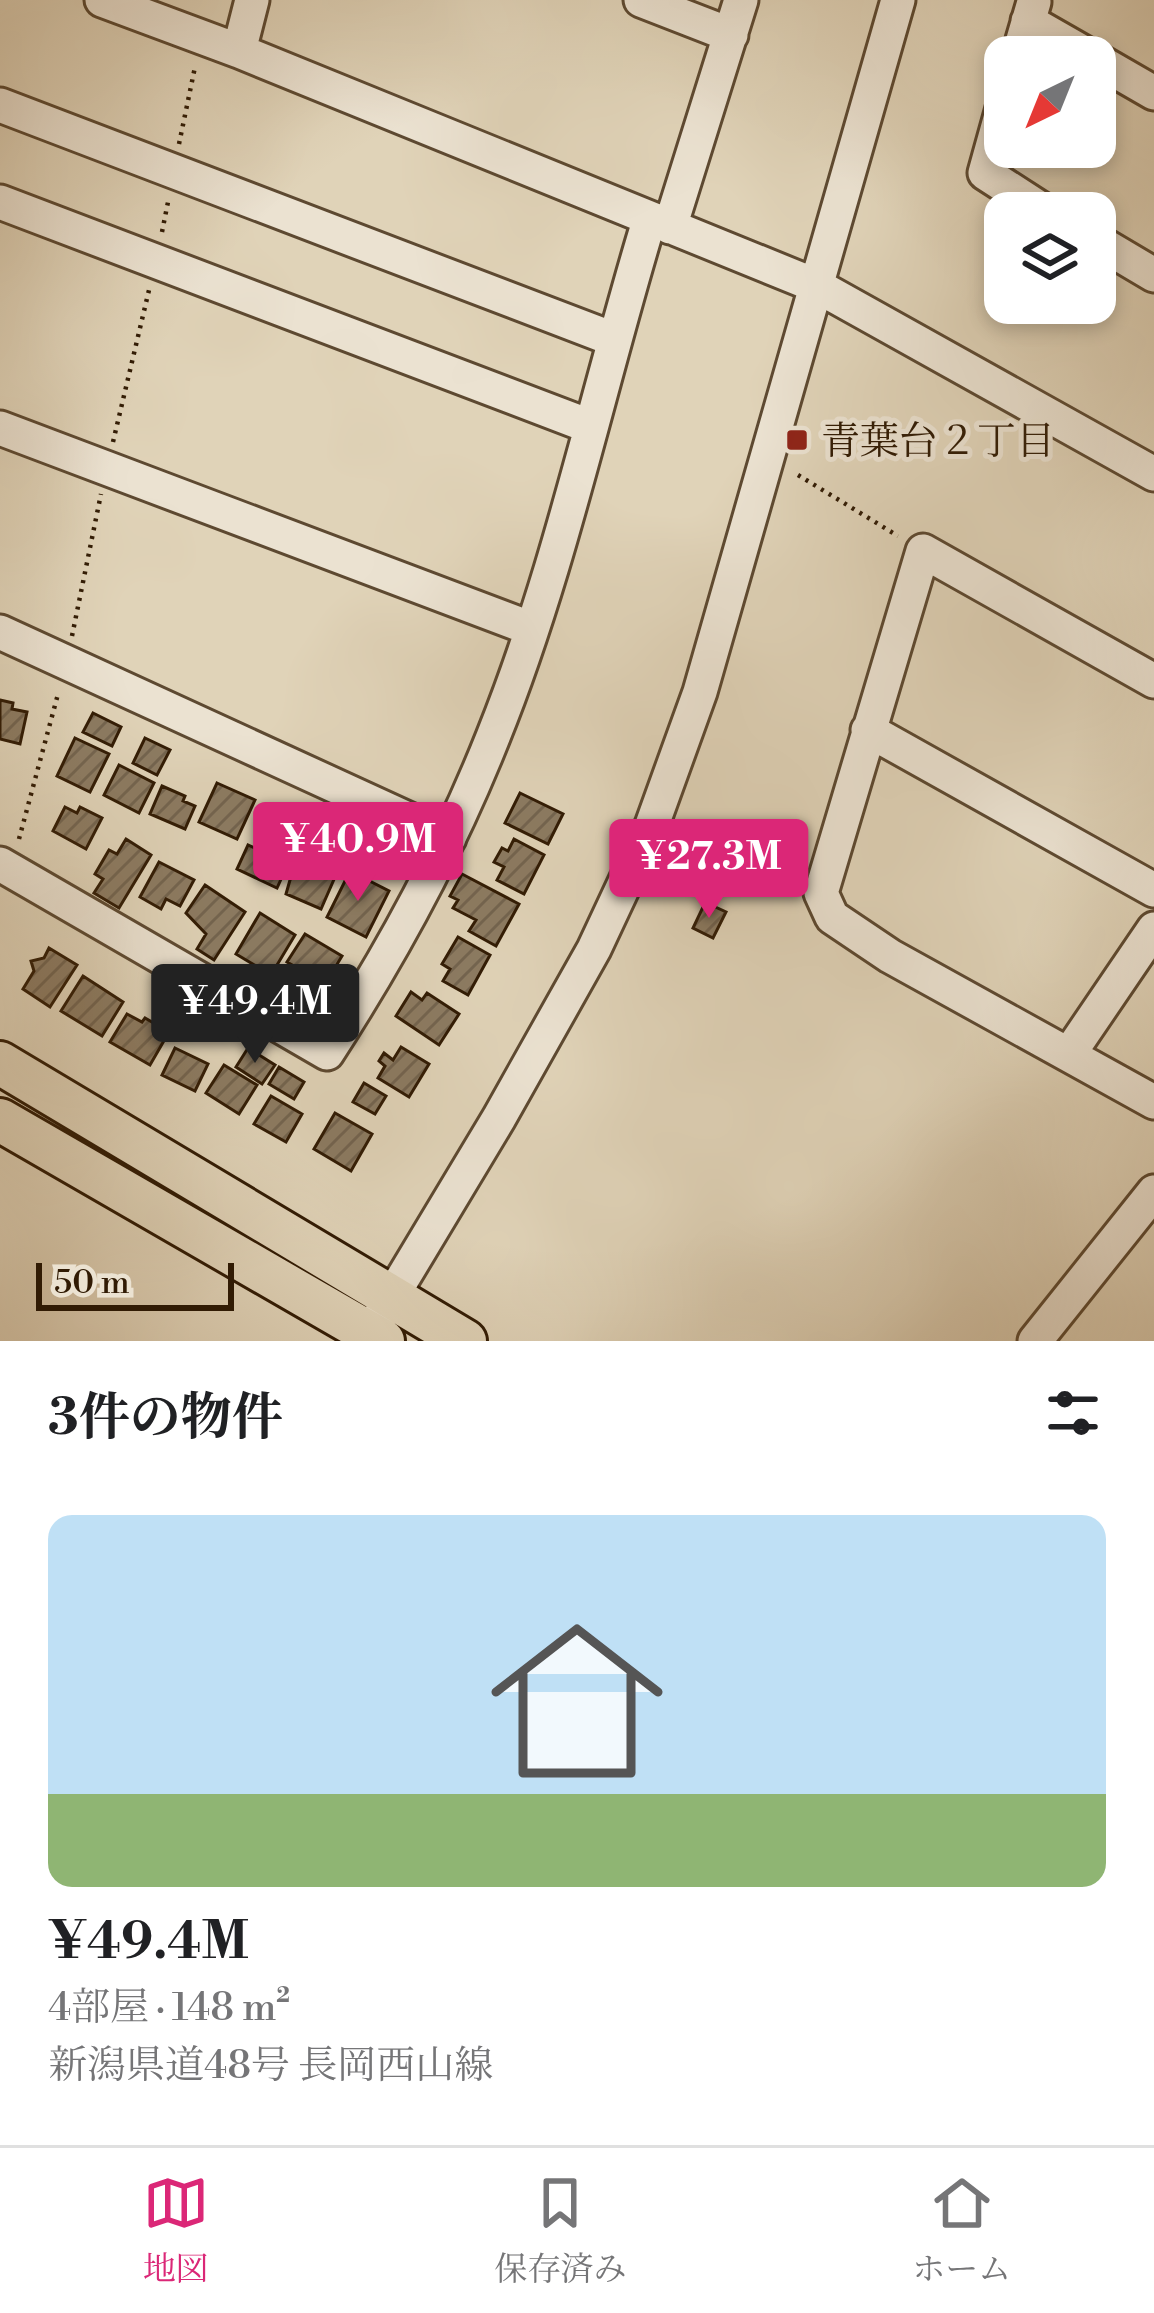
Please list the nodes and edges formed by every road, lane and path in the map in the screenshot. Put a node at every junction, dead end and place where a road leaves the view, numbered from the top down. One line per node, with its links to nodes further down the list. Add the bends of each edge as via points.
1 (102, 0): 9 (street)
2 (252, 0): 9 (street)
3 (641, 0): 7 (street)
4 (741, 0): 7 (street)
5 (898, 0): 19 (street)
6 (1031, 10): 8 (street)
7 (731, 35): 16 (street)
8 (1065, 36)
9 (239, 51): 16 (street)
10 (1116, 71): 11 (street)
11 (1154, 93)
12 (0, 105): 20 (street)
13 (986, 168): 14 (street)
14 (1015, 192)
15 (0, 202): 21 (street)
16 (660, 224): 19 (street); 20 (street)
17 (1116, 252): 18 (street)
18 (1154, 274)
19 (817, 286): 23 (street); 39 (street, via 700,692 652,825 594,949)
20 (614, 338): 21 (street)
21 (589, 426): 26 (street)
22 (0, 428): 26 (street)
23 (1154, 474)
24 (798, 475): 25 (path)
25 (923, 551): 28 (street); 29 (street)
26 (532, 629): 30 (street)
27 (0, 632): 30 (street)
28 (1154, 681)
29 (868, 730): 32 (street); 34 (street, via 820,893 832,917)
30 (449, 838): 31 (street, via 327,1053)
31 (0, 864)
32 (1154, 890)
33 (1154, 929): 34 (street)
34 (1069, 1054): 36 (street)
35 (0, 1063): 39 (main road)
36 (1154, 1102)
37 (0, 1120): 40 (main road)
38 (1154, 1192): 42 (street)
39 (393, 1298): 40 (street); 41 (main road)
40 (372, 1338)
41 (465, 1341)
42 (1035, 1341)

